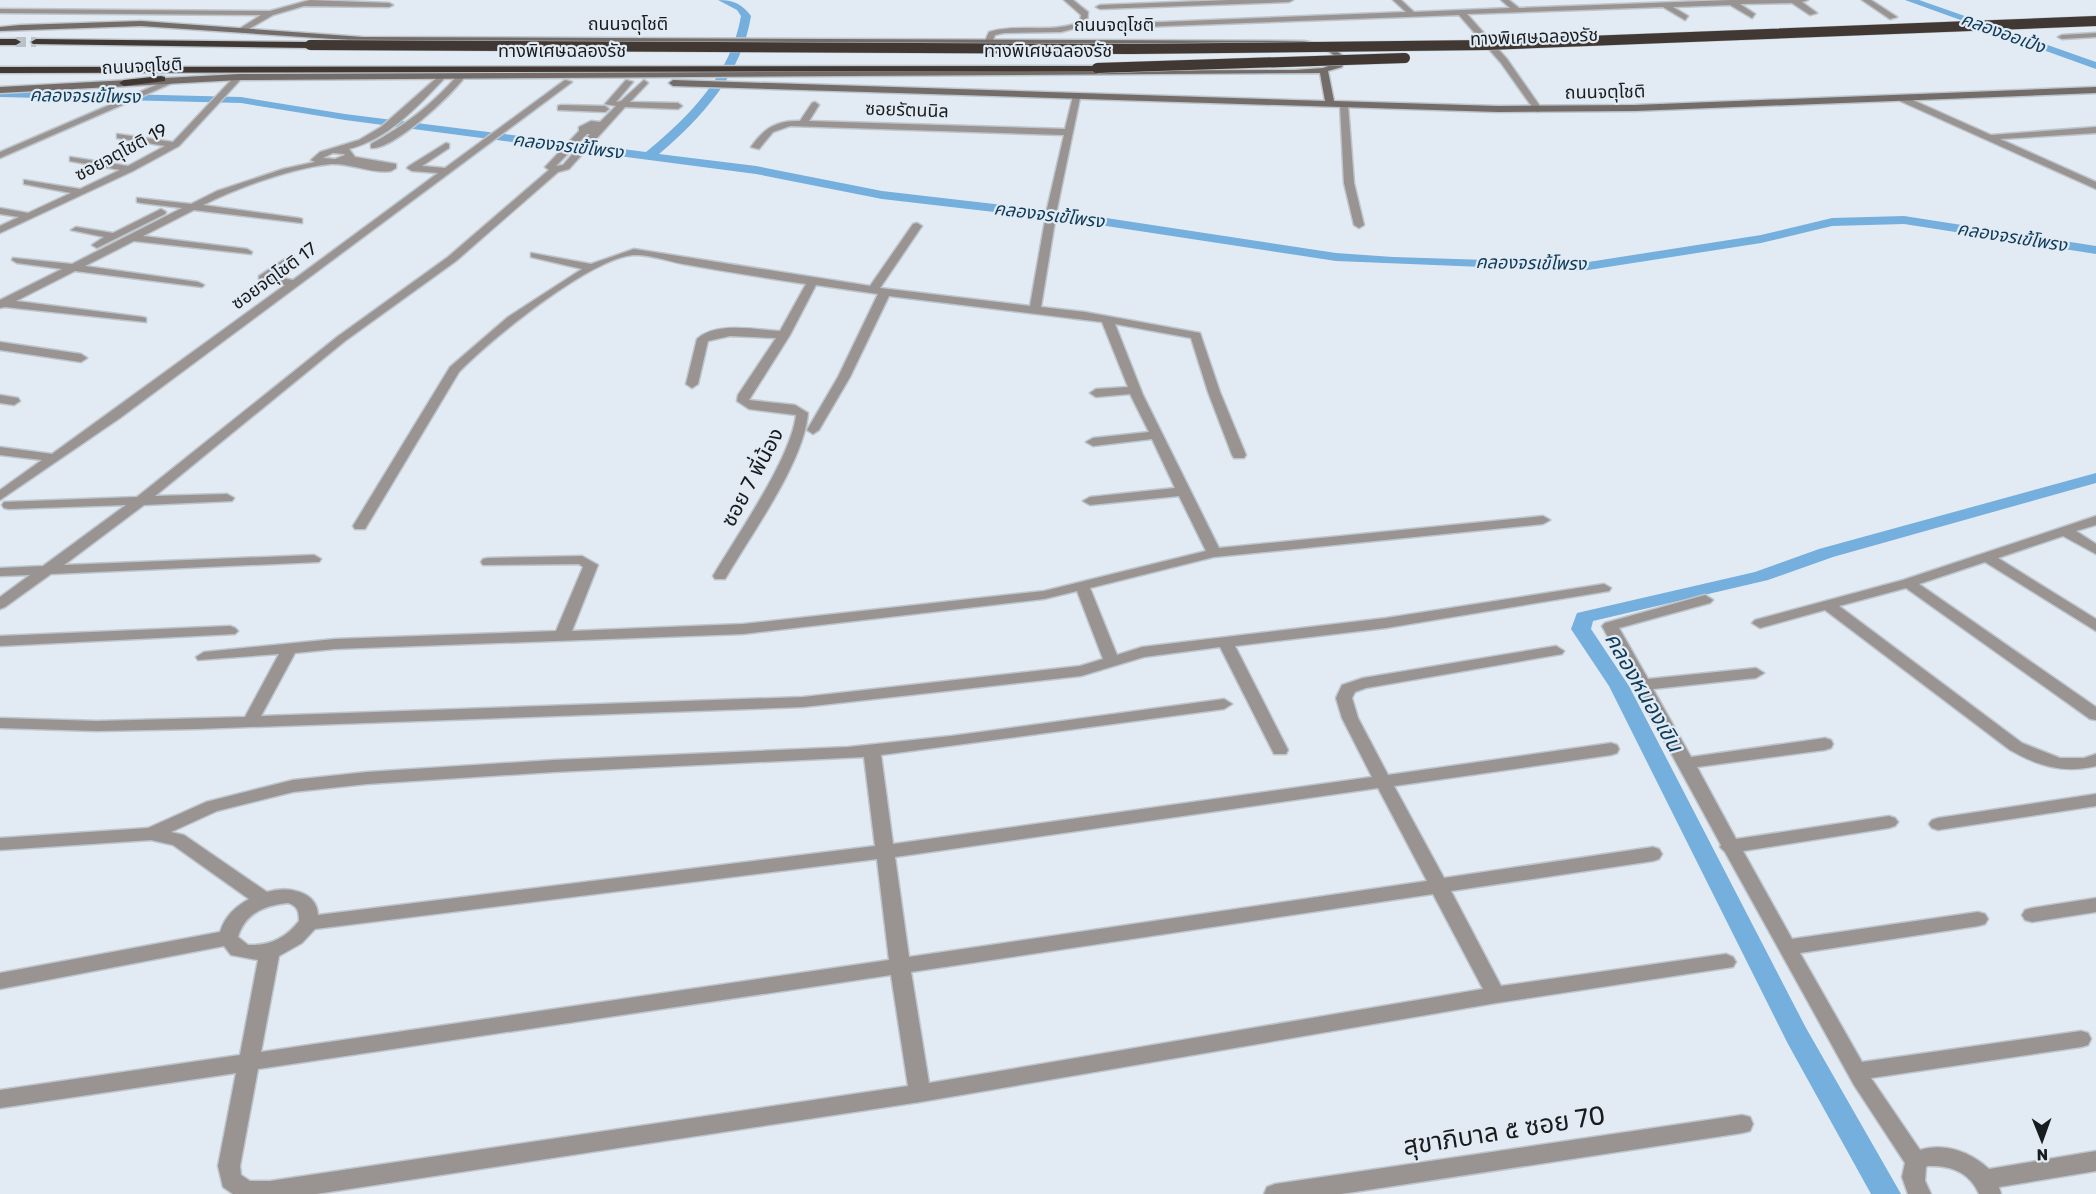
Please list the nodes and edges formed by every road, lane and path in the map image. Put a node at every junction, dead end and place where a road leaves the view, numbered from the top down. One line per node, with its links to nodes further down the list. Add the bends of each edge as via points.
1 (316, 0): 12 (street)
2 (1068, 0): 41 (street, via 1086,17 1079,25 1055,30 1001,31 992,34)
3 (1289, 0): 13 (street)
4 (1397, 0): 27 (street)
5 (1504, 0): 21 (street)
6 (1634, 0): 17 (street)
7 (1793, 0): 8 (street); 10 (street); 26 (street)
8 (1804, 0)
9 (1866, 0): 29 (street)
10 (1759, 1): 11 (street)
11 (1731, 3): 16 (street); 28 (street)
12 (302, 4): 15 (street); 24 (street)
13 (1173, 4): 19 (street); 34 (street)
14 (1433, 4): 25 (street)
15 (389, 5)
16 (1665, 5): 17 (street); 30 (street)
17 (1642, 6): 18 (street)
18 (1603, 7): 20 (street); 31 (street)
19 (1100, 8)
20 (1538, 9): 21 (street); 32 (street)
21 (1517, 10): 23 (street)
22 (0, 11): 24 (street)
23 (1461, 12): 25 (street); 72 (street, via 1504,61)
24 (270, 13): 38 (street)
25 (1445, 13): 27 (street)
26 (1813, 13)
27 (1412, 14): 34 (street)
28 (1752, 16)
29 (1893, 16)
30 (1685, 18)
31 (1618, 19)
32 (1549, 21)
33 (2096, 21): 44 (highway, ทางพิเศษฉลองรัช, bridge, via 1475,45 1131,49)
34 (1184, 23): 35 (street)
35 (1114, 26)
36 (2096, 27): 46 (highway, ทางพิเศษฉลองรัช, via 1746,46)
37 (0, 29): 38 (street, ถนนจตุโชติ, via 160,24)
38 (242, 32): 41 (street, ถนนจตุโชติ, via 363,39)
39 (2096, 35): 40 (street)
40 (2062, 37)
41 (989, 41): 50 (street, ถนนจตุโชติ, via 1322,45 1342,58 1339,65)
42 (0, 42): 43 (highway)
43 (16, 42)
44 (36, 42)
45 (1416, 57): 49 (highway, ทางพิเศษฉลองรัช, bridge, via 1097,68)
46 (1428, 57)
47 (279, 69): 48 (highway, ทางพิเศษฉลองรัช); 51 (highway, ทางพิเศษฉลองรัช); 59 (highway)
48 (0, 70)
49 (750, 70): 50 (street, ถนนจตุโชติ); 51 (highway, ทางพิเศษฉลองรัช); 51 (street, ถนนจตุโชติ, via 713,74)
50 (1324, 70): 65 (street)
51 (699, 71): 53 (street, ถนนจตุโชติ); 60 (street)
52 (239, 77): 54 (street, ถนนจตุโชติ); 55 (street, ถนนจตุโชติ); 79 (street, ซอยจตุโชติ 19)
53 (463, 77): 54 (street, ถนนจตุโชติ); 56 (street, ถนนจตุโชติ); 84 (street, via 403,130)
54 (440, 78): 82 (street, via 386,128)
55 (173, 81): 59 (street, ถนนจตุโชติ); 83 (street)
56 (568, 82): 57 (street, ถนนจตุโชติ); 89 (street, ซอยจตุโชติ 17)
57 (629, 82): 58 (street, ถนนจตุโชติ); 70 (street)
58 (644, 82): 60 (street, ถนนจตุโชติ); 66 (street)
59 (124, 83): 61 (street, ถนนจตุโชติ)
60 (687, 84): 63 (street, ถนนจตุโชติ)
61 (0, 90)
62 (2096, 90): 64 (street, ถนนจตุโชติ)
63 (1076, 98): 65 (street, ถนนจตุโชติ); 76 (street)
64 (1903, 99): 72 (street, ถนนจตุโชติ); 78 (street)
65 (1330, 104): 68 (street, ถนนจตุโชติ)
66 (622, 105): 69 (street); 70 (street); 75 (street)
67 (815, 105): 73 (street)
68 (1344, 105): 72 (street, ถนนจตุโชติ); 99 (street, via 1349,183)
69 (678, 106)
70 (607, 107): 71 (street); 75 (street)
71 (561, 108)
72 (1538, 109)
73 (803, 123): 76 (street, ซอยรัตนนิล); 81 (street, ซอยรัตนนิล, via 779,124 766,132)
74 (2095, 125): 78 (street)
75 (592, 130): 87 (street); 87 (street, via 566,167)
76 (1067, 132): 117 (street)
77 (120, 136): 79 (street)
78 (1991, 137): 91 (street)
79 (172, 146): 88 (street, ซอยจตุโชติ 19)
80 (446, 147): 89 (street, via 412,168)
81 (756, 147)
82 (336, 151): 84 (street, via 346,151); 86 (street)
83 (2, 154)
84 (349, 157): 86 (street); 86 (street, via 393,166 388,169)
85 (73, 159): 88 (street)
86 (327, 160): 94 (street, via 231,180); 95 (street, via 252,181)
87 (556, 164): 138 (street, via 452,259 341,339)
88 (130, 169): 92 (street, ซอยจตุโชติ 19)
89 (448, 171): 109 (street, ซอยจตุโชติ 17)
90 (27, 182): 92 (street)
91 (2096, 186)
92 (82, 192): 97 (street, ซอยจตุโชติ 19)
93 (141, 200): 94 (street)
94 (176, 205): 95 (street); 103 (street)
95 (192, 208): 98 (street); 104 (street)
96 (0, 211): 97 (street)
97 (29, 216): 101 (street, ซอยจตุโชติ 19)
98 (298, 221)
99 (1359, 225)
100 (916, 226): 115 (street)
101 (0, 230)
102 (76, 230): 103 (street)
103 (114, 236): 108 (street)
104 (134, 238): 105 (street); 110 (street)
105 (247, 252)
106 (535, 255): 111 (street)
107 (17, 260): 108 (street)
108 (56, 265): 110 (street); 116 (street)
109 (318, 267): 113 (street, ซอยจตุโชติ 17); 113 (street, via 279,261 263,278)
110 (73, 268): 114 (street); 116 (street)
111 (592, 268): 112 (street, via 620,254 644,252); 141 (street, via 469,352 454,370)
112 (813, 281): 115 (street); 120 (street, ซอย 7 พี่น้อง)
113 (294, 283): 133 (street, ซอยจตุโชติ 17)
114 (198, 285)
115 (879, 291): 117 (street); 128 (street, via 844,377)
116 (1, 300): 119 (street)
117 (1035, 309): 118 (street)
118 (1107, 319): 124 (street); 132 (street, via 1196,335)
119 (142, 320)
120 (784, 335): 123 (street, via 708,335 703,339); 150 (street, ซอย 7 พี่น้อง, via 743,401 749,405 795,409 804,418 794,446)
121 (0, 346): 122 (street)
122 (81, 358)
123 (692, 384)
124 (1135, 390): 125 (street); 129 (street)
125 (1096, 393)
126 (0, 399): 127 (street)
127 (14, 401)
128 (813, 430)
129 (1157, 435): 130 (street); 134 (street)
130 (1093, 442)
131 (0, 451): 133 (street)
132 (1239, 455)
133 (56, 458): 136 (street, ซอยจตุโชติ 17)
134 (1184, 491): 137 (street); 144 (street)
135 (227, 498): 138 (street)
136 (4, 500): 138 (street)
137 (1090, 501)
138 (139, 502): 148 (street)
139 (1544, 520): 144 (street)
140 (2096, 520): 142 (street)
141 (360, 526)
142 (2065, 531): 143 (street); 145 (street)
143 (2096, 550)
144 (1214, 553): 152 (street)
145 (1986, 556): 151 (street); 158 (street)
146 (314, 559): 148 (street)
147 (488, 562): 160 (street, via 582,560 591,565)
148 (48, 570): 149 (street); 155 (street)
149 (0, 572)
150 (720, 576)
151 (1908, 583): 156 (street); 170 (street)
152 (1082, 586): 160 (street, via 1044,595 743,629); 166 (street)
153 (1604, 588): 162 (street, via 1386,623)
154 (1705, 600): 168 (street, via 1610,626)
155 (0, 604)
156 (1827, 604): 157 (street); 177 (street, via 2031,756 2055,764)
157 (1760, 623)
158 (2096, 626)
159 (230, 631): 161 (street)
160 (562, 635): 163 (street)
161 (0, 641)
162 (1225, 642): 166 (street, via 1142,652); 175 (street)
163 (290, 648): 165 (street); 171 (street)
164 (1556, 651): 179 (street, via 1381,679 1348,689 1344,698 1350,718)
165 (204, 657)
166 (1112, 663): 171 (street, via 1081,671 803,702)
167 (1756, 673): 168 (street)
168 (1643, 685): 178 (street)
169 (1224, 704): 176 (street)
170 (2096, 715)
171 (250, 722): 172 (street, via 97,726)
172 (0, 723)
173 (1825, 744): 178 (street)
174 (1611, 749): 179 (street)
175 (1280, 750)
176 (872, 751): 183 (street, via 542,766 293,786 212,806); 186 (street)
177 (2096, 760)
178 (1687, 763): 185 (street)
179 (1383, 783): 186 (street); 188 (street)
180 (2096, 801): 182 (street)
181 (1889, 822): 185 (street)
182 (1938, 824)
183 (151, 834): 184 (street); 189 (street, via 178,840)
184 (0, 844)
185 (1729, 847): 195 (street)
186 (883, 852): 193 (street); 198 (street)
187 (1653, 854): 188 (street)
188 (1439, 886): 198 (street); 200 (street)
189 (263, 899): 193 (street, via 301,899 311,913); 194 (street, via 233,920)
190 (2096, 905): 191 (street)
191 (2032, 915)
192 (1978, 919): 195 (street)
193 (309, 923): 196 (street, via 294,940)
194 (228, 938): 196 (street, via 238,950 247,953); 199 (street)
195 (1787, 947): 203 (street)
196 (270, 951): 202 (street)
197 (1726, 962): 200 (street)
198 (900, 966): 202 (street); 204 (street)
199 (0, 981)
200 (1496, 995): 204 (street)
201 (2081, 1039): 203 (street)
202 (250, 1061): 204 (street, via 229,1166 231,1180 246,1191 281,1189); 205 (street)
203 (1858, 1071): 208 (street, via 1899,1141)
204 (920, 1093)
205 (0, 1099)
206 (1742, 1124): 210 (street, สุขาภิบาล ๕ ซอย 70)
207 (2096, 1161): 209 (street)
208 (1917, 1162): 209 (street, via 1927,1156 1951,1158 1963,1163); 211 (street, via 1912,1177)
209 (1987, 1187)
210 (1275, 1194)
211 (1920, 1194)

